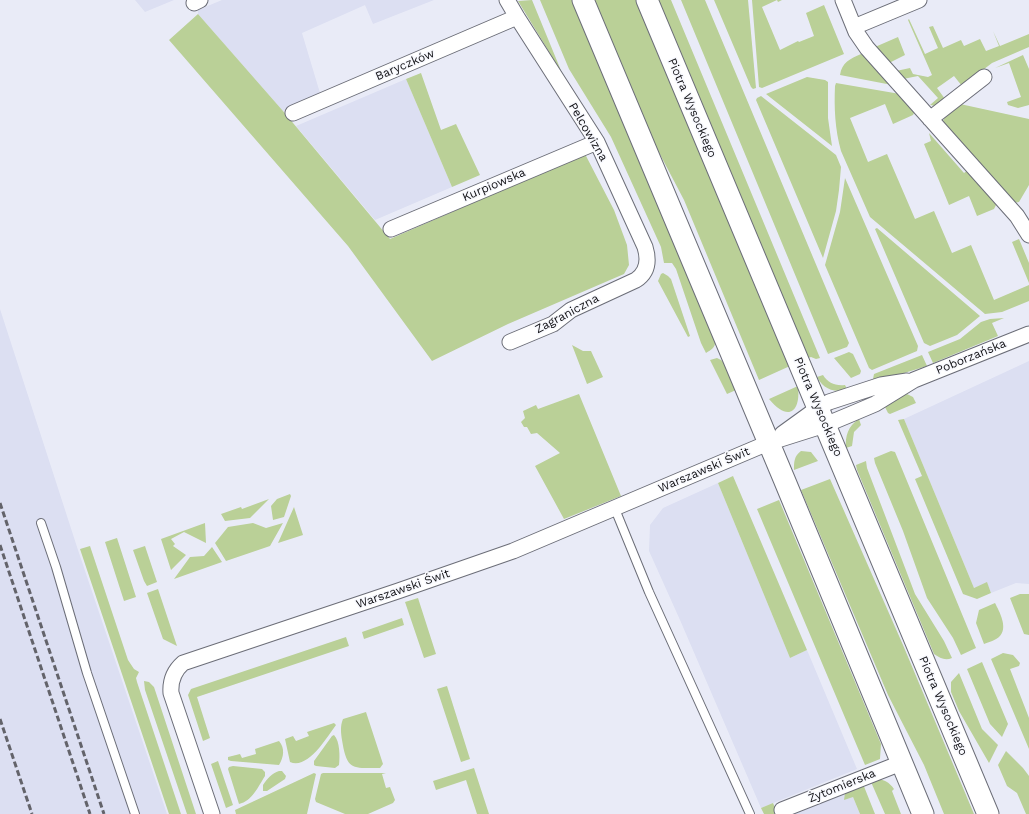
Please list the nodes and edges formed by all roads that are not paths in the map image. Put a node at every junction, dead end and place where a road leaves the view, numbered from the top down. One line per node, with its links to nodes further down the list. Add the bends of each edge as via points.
1 (507, 0): 6 (street, Pelcowizna)
2 (583, 0): 18 (main road)
3 (647, 0): 17 (main road, Piotra Wysockiego)
4 (843, 0): 7 (street)
5 (919, 0): 7 (street)
6 (517, 17): 9 (street, Baryczków); 11 (street, Pelcowizna)
7 (859, 25): 10 (street, via 867,48)
8 (984, 77): 10 (street)
9 (293, 113)
10 (930, 119): 13 (street, via 1017,216)
11 (597, 142): 12 (street, Kurpiowska); 14 (street, Pelcowizna, via 645,247 647,260)
12 (391, 229)
13 (1029, 235)
14 (644, 273): 16 (street, Zagraniczna, via 631,283 571,310 553,324)
15 (1029, 334): 17 (street, Poborzańska, via 914,380 875,404)
16 (510, 342)
17 (822, 416): 18 (street, Poborzańska); 27 (main road, Piotra Wysockiego)
18 (768, 443): 19 (street, Warszawski Świt); 21 (main road)
19 (615, 509): 24 (street, Warszawski Świt, via 514,551 183,663 175,671 171,693); 25 (lane, via 649,592)
20 (41, 523): 23 (lane, via 87,673)
21 (901, 762): 22 (street, Żytomierska); 26 (main road)
22 (782, 810)
23 (135, 814)
24 (212, 814)
25 (750, 814)
26 (923, 814)
27 (988, 814)

